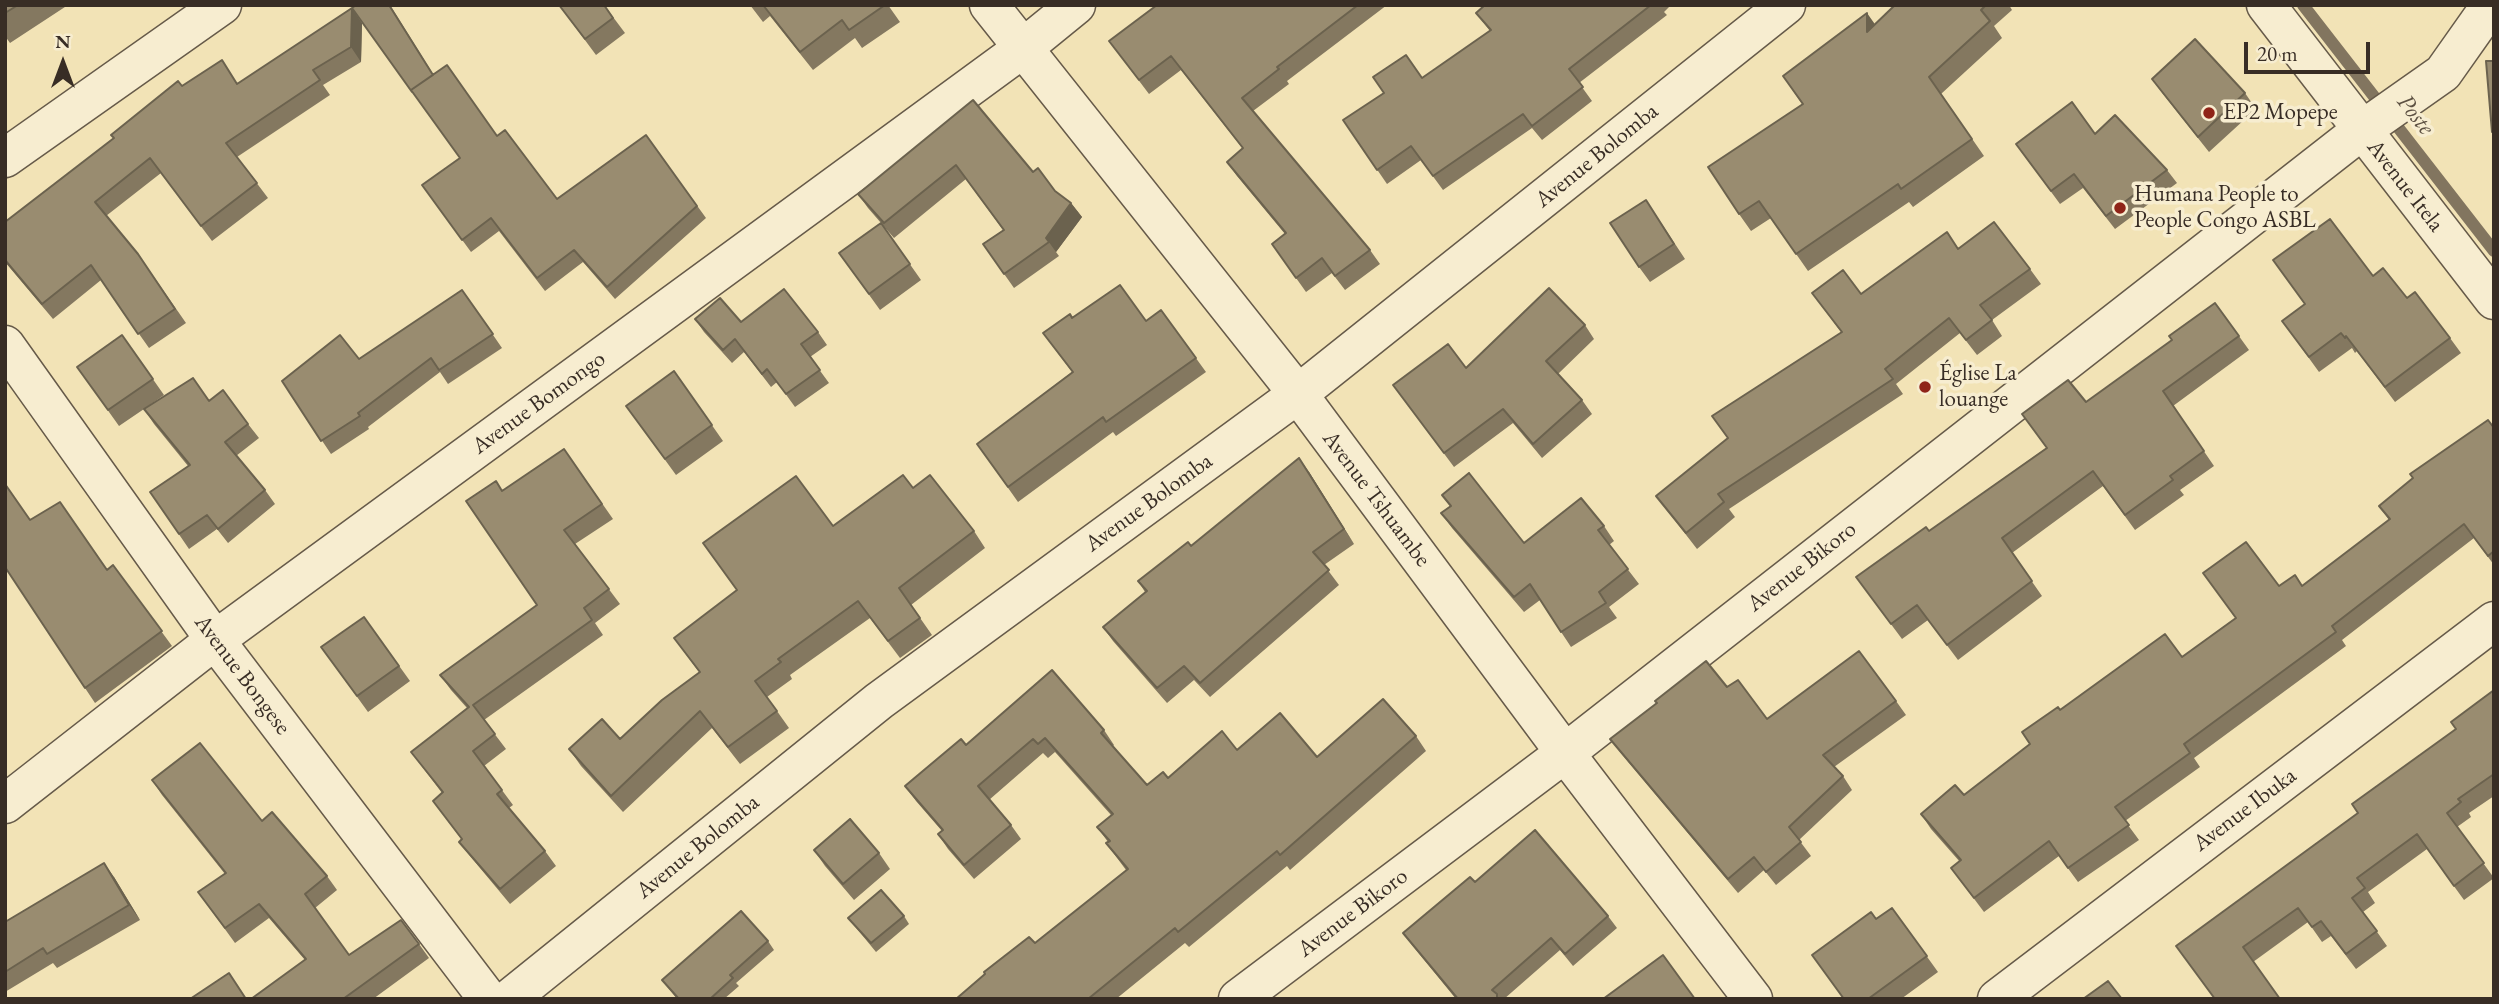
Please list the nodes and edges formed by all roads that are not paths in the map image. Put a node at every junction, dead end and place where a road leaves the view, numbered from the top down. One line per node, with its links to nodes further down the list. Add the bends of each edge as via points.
1 (222, 5): 9 (street)
2 (989, 5): 7 (street, Avenue Tshuambe)
3 (1076, 5): 7 (street, Avenue Bomongo)
4 (1786, 5): 12 (street, Avenue Bolomba)
5 (2491, 5): 8 (street, Avenue Bikoro, via 2443,73)
6 (2267, 6): 8 (street, Avenue Itela)
7 (1022, 49): 12 (street, Avenue Tshuambe); 14 (street, Avenue Bomongo)
8 (2362, 130): 10 (street, Avenue Itela); 15 (street, Avenue Bikoro)
9 (5, 158)
10 (2494, 300)
11 (5, 345): 14 (street, Avenue Bongese)
12 (1298, 394): 15 (street, Avenue Tshuambe); 18 (street, Avenue Bolomba, via 879,701)
13 (2494, 621): 21 (street, Avenue Ibuka)
14 (215, 640): 16 (street, Avenue Bomongo); 17 (street, Avenue Bongese)
15 (1565, 753): 19 (street, Avenue Bikoro); 20 (street, Avenue Tshuambe)
16 (5, 804)
17 (488, 999)
18 (509, 999)
19 (1238, 999)
20 (1753, 999)
21 (1997, 999)

